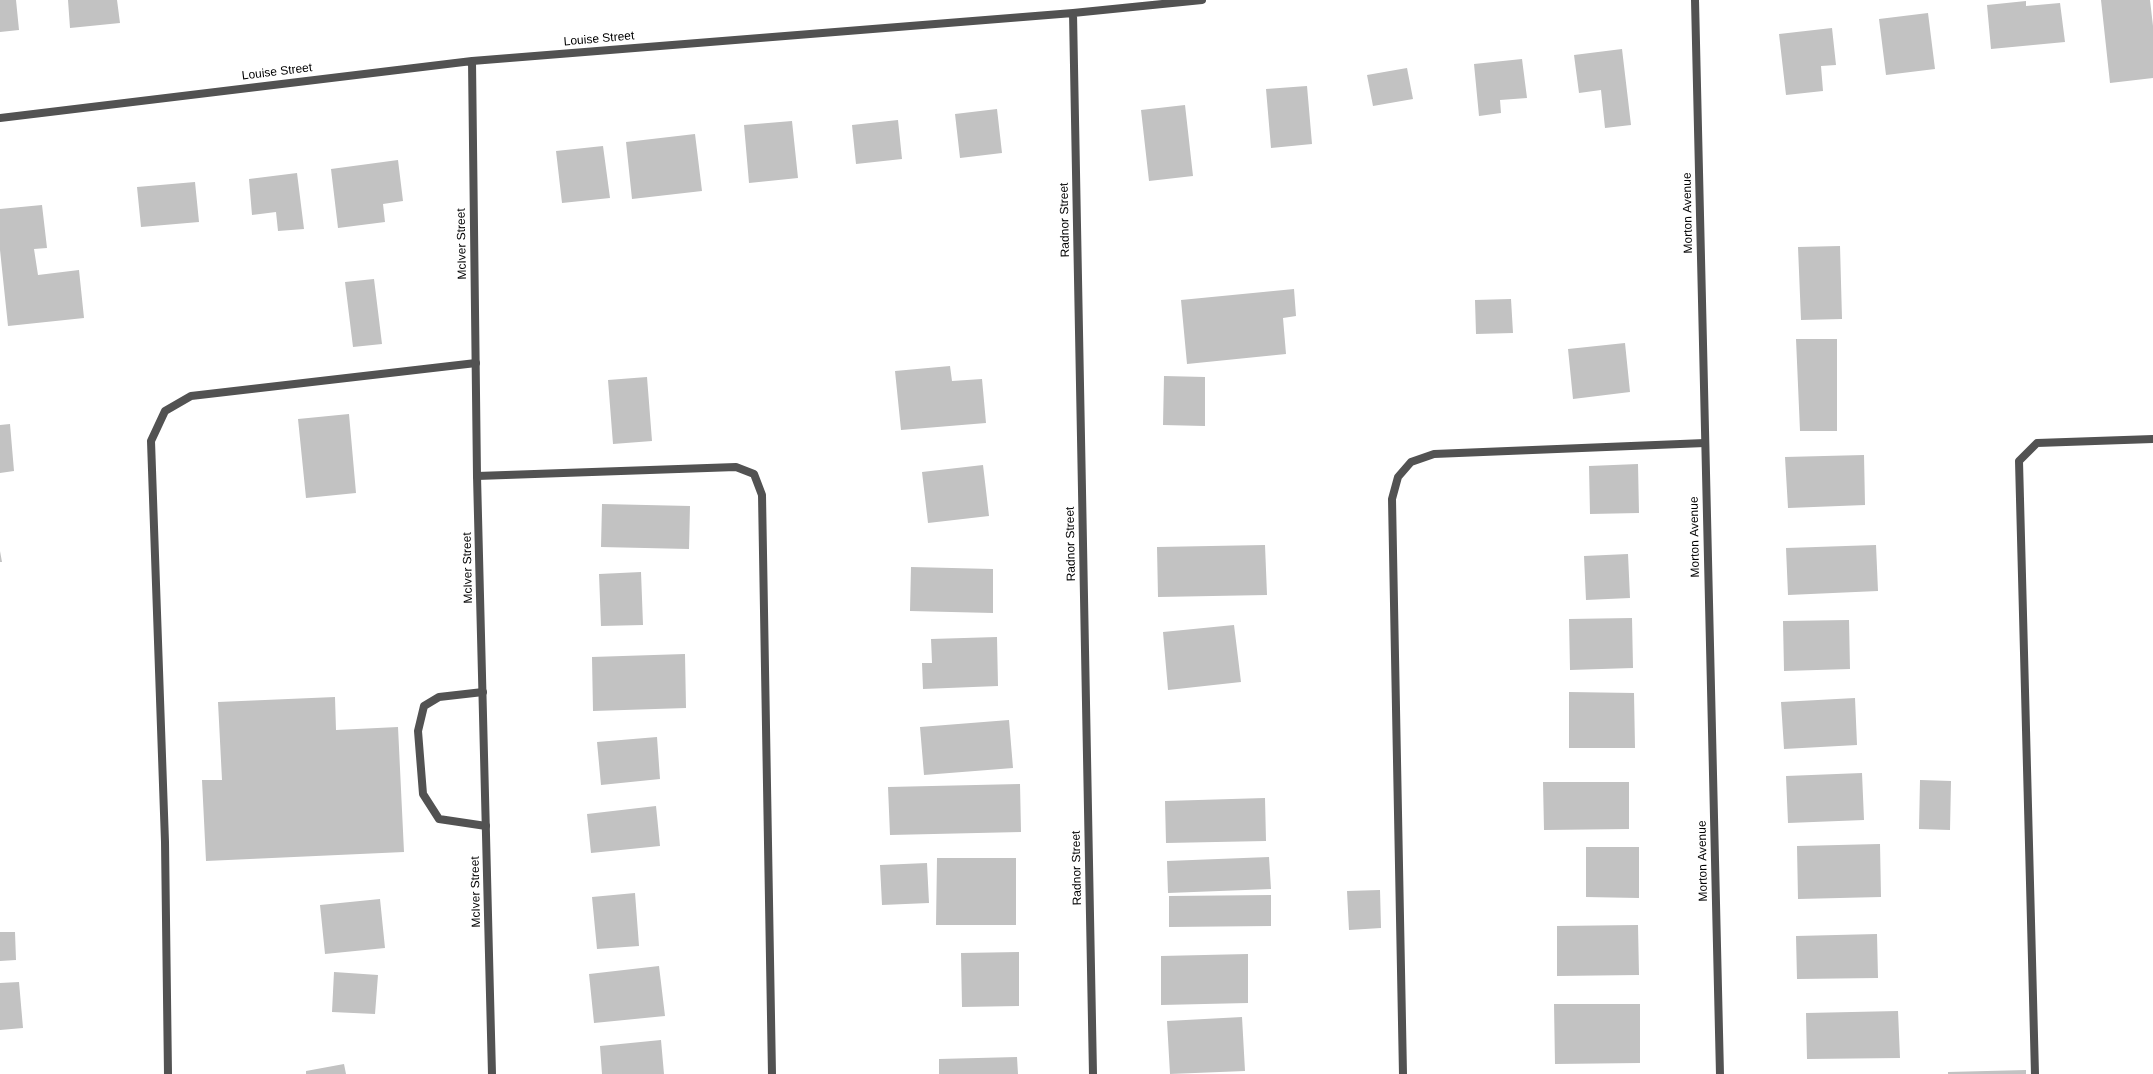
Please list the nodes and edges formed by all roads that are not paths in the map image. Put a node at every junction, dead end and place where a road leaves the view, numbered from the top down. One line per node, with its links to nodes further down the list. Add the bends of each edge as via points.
1 (1202, 0): 3 (street, Louise Street)
2 (1695, 0): 8 (street, Morton Avenue)
3 (1073, 13): 4 (street, Louise Street); 15 (street, Radnor Street)
4 (472, 61): 5 (street, Louise Street); 6 (street, McIver Street)
5 (0, 118)
6 (476, 363): 9 (street, McIver Street); 12 (street, via 191,396 165,411 151,440 165,842)
7 (2153, 439): 18 (street, via 2037,443 2019,461)
8 (1705, 443): 16 (street, via 1434,454 1411,462 1398,477 1392,499); 17 (street, Morton Avenue)
9 (478, 476): 10 (street, McIver Street); 14 (street, via 736,466 754,474 762,495)
10 (483, 692): 11 (street, McIver Street); 11 (street, via 439,697 424,706 418,731 423,794 439,819)
11 (486, 826): 13 (street, McIver Street)
12 (168, 1074)
13 (492, 1074)
14 (772, 1074)
15 (1093, 1074)
16 (1403, 1074)
17 (1720, 1074)
18 (2035, 1074)

